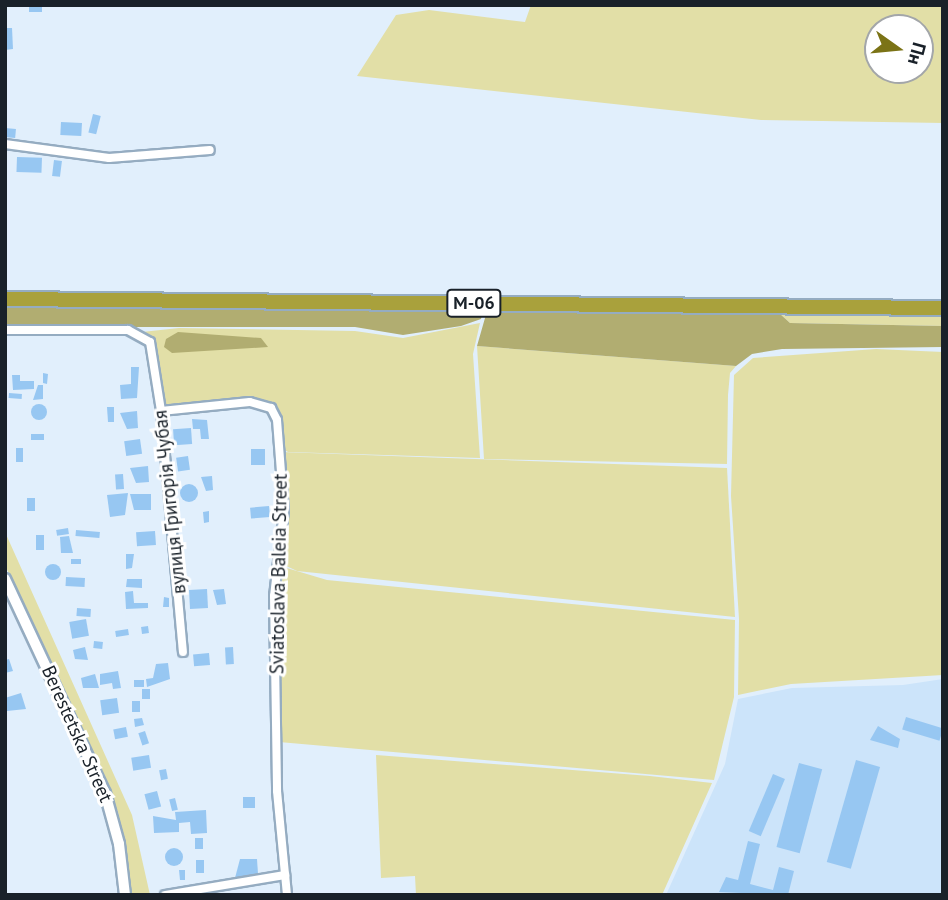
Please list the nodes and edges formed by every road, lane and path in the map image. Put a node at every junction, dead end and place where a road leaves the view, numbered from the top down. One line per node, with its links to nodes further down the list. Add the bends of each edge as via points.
1 (5, 144): 2 (street, via 109,158)
2 (209, 150)
3 (5, 299): 4 (highway, М-06)
4 (943, 308)
5 (5, 330): 6 (street, вулиця Григорія Чубая, via 128,330 146,338 154,352)
6 (161, 411): 8 (street, вулиця Григорія Чубая); 9 (street, Sviatoslava Baleia Street, via 250,402 271,408 277,420 284,510 274,596 277,791)
7 (5, 579): 10 (main road, Berestetska Street, via 104,793 119,844)
8 (183, 652)
9 (285, 875): 11 (street); 12 (street, Sviatoslava Baleia Street)
10 (125, 895)
11 (165, 895)
12 (287, 895)

